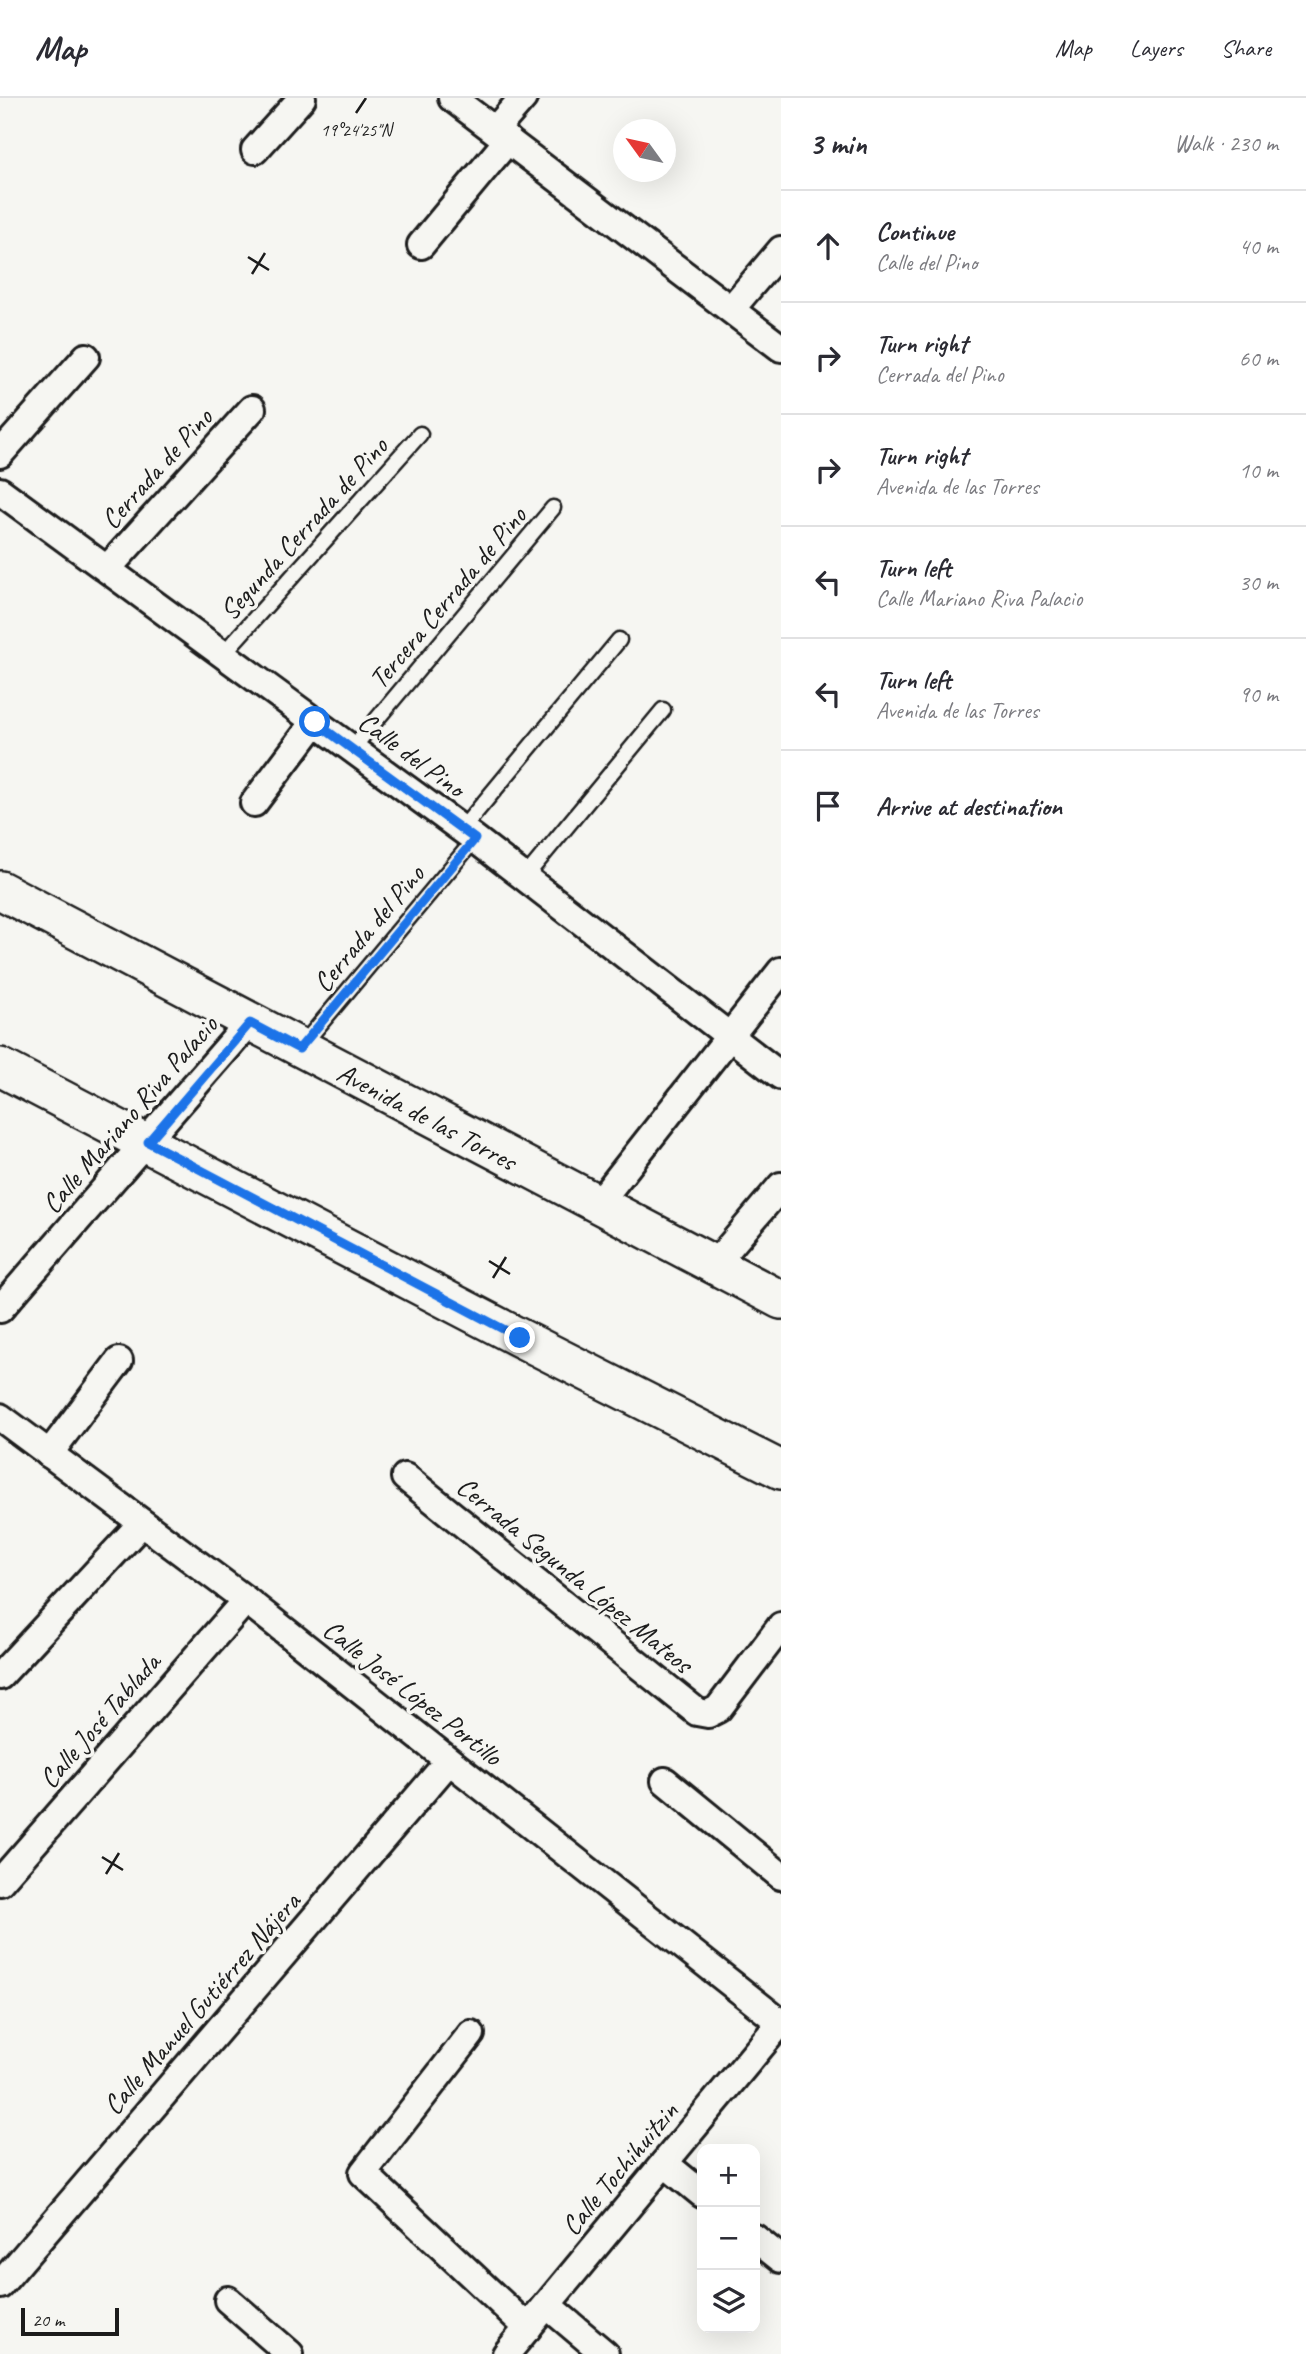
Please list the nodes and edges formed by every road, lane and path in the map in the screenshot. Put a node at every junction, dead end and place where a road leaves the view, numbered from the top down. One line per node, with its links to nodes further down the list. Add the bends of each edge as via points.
1 (302, 98): 5 (street)
2 (452, 98): 4 (street)
3 (523, 98): 4 (street)
4 (501, 135): 6 (street); 8 (street)
5 (255, 150)
6 (421, 244)
7 (781, 250): 8 (street)
8 (731, 309): 9 (street)
9 (781, 348)
10 (86, 358): 13 (street)
11 (252, 409): 16 (street, Cerrada de Pino)
12 (420, 434): 18 (lane, Segunda Cerrada de Pino)
13 (0, 454)
14 (0, 491): 16 (street, Calle del Pino)
15 (553, 509): 21 (lane, Tercera Cerrada de Pino)
16 (107, 569): 18 (street, Calle del Pino)
17 (619, 640): 23 (lane, Cerrada del Pino)
18 (223, 654): 20 (street, Calle del Pino)
19 (663, 710): 24 (lane)
20 (315, 722): 21 (street, Calle del Pino); 22 (street)
21 (352, 749): 23 (street, Calle del Pino)
22 (254, 803)
23 (468, 834): 24 (street, Calle del Pino); 29 (lane, Cerrada del Pino)
24 (525, 877): 28 (street, Calle del Pino)
25 (0, 890): 27 (main road, Avenida de las Torres)
26 (781, 971): 28 (street)
27 (250, 1023): 29 (main road, Avenida de las Torres); 32 (street, Calle Mariano Riva Palacio)
28 (730, 1035): 31 (street, Calle del Pino); 34 (street)
29 (299, 1049): 34 (main road, Avenida de las Torres)
30 (0, 1067): 32 (main road)
31 (781, 1076)
32 (148, 1142): 37 (street, Calle Mariano Riva Palacio); 41 (main road)
33 (781, 1186): 35 (street)
34 (597, 1205): 35 (main road, Avenida de las Torres)
35 (714, 1265): 36 (main road, Avenida de las Torres)
36 (781, 1300)
37 (0, 1309)
38 (120, 1361): 40 (street)
39 (0, 1417): 40 (street, Calle José López Portillo)
40 (49, 1454): 43 (street, Calle José López Portillo)
41 (781, 1470)
42 (405, 1477): 45 (street, Cerrada Segunda López Mateos, via 697,1712 708,1714 718,1709)
43 (142, 1523): 44 (street, Calle José López Portillo); 46 (street)
44 (246, 1600): 47 (street, Calle José López Portillo); 50 (street, Calle José Tablada)
45 (781, 1626)
46 (0, 1676)
47 (449, 1761): 51 (street, Calle José López Portillo); 57 (street, Calle Manuel Gutiérrez Nájera)
48 (665, 1781): 49 (street)
49 (781, 1876)
50 (0, 1882)
51 (781, 2023): 53 (street, Calle Tochihuitzin)
52 (471, 2034): 60 (street, via 363,2173)
53 (664, 2163): 54 (street); 59 (street, Calle Tochihuitzin)
54 (697, 2190)
55 (760, 2242): 56 (street)
56 (781, 2259)
57 (0, 2286)
58 (228, 2300): 61 (street)
59 (547, 2305): 60 (street, Calle Tochihuitzin); 63 (street)
60 (528, 2328): 62 (street, Calle Tochihuitzin)
61 (290, 2354)
62 (506, 2354)
63 (605, 2354)

